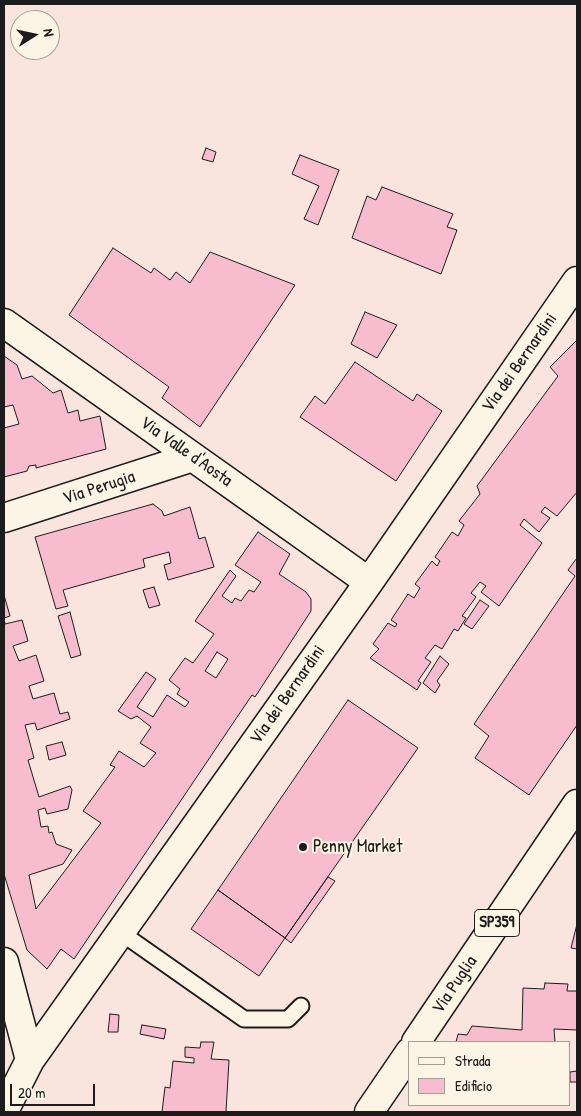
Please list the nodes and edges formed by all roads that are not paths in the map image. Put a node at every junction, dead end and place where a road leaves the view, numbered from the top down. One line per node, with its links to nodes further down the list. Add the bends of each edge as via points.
1 (577, 281): 5 (street, Via dei Bernardini)
2 (4, 323): 3 (street, Via Valle d'Aosta)
3 (193, 457): 4 (street, Via Perugia); 5 (street, Via Valle d'Aosta)
4 (4, 518)
5 (369, 582): 7 (street, Via dei Bernardini)
6 (577, 804): 10 (street, Via Puglia / SP359)
7 (120, 932): 9 (lane, via 244,1019 288,1019); 12 (street, Via dei Bernardini)
8 (4, 962): 12 (street)
9 (301, 1006)
10 (417, 1041)
11 (408, 1055): 14 (street)
12 (30, 1060): 13 (street, Via dei Bernardini)
13 (4, 1111)
14 (369, 1112)

